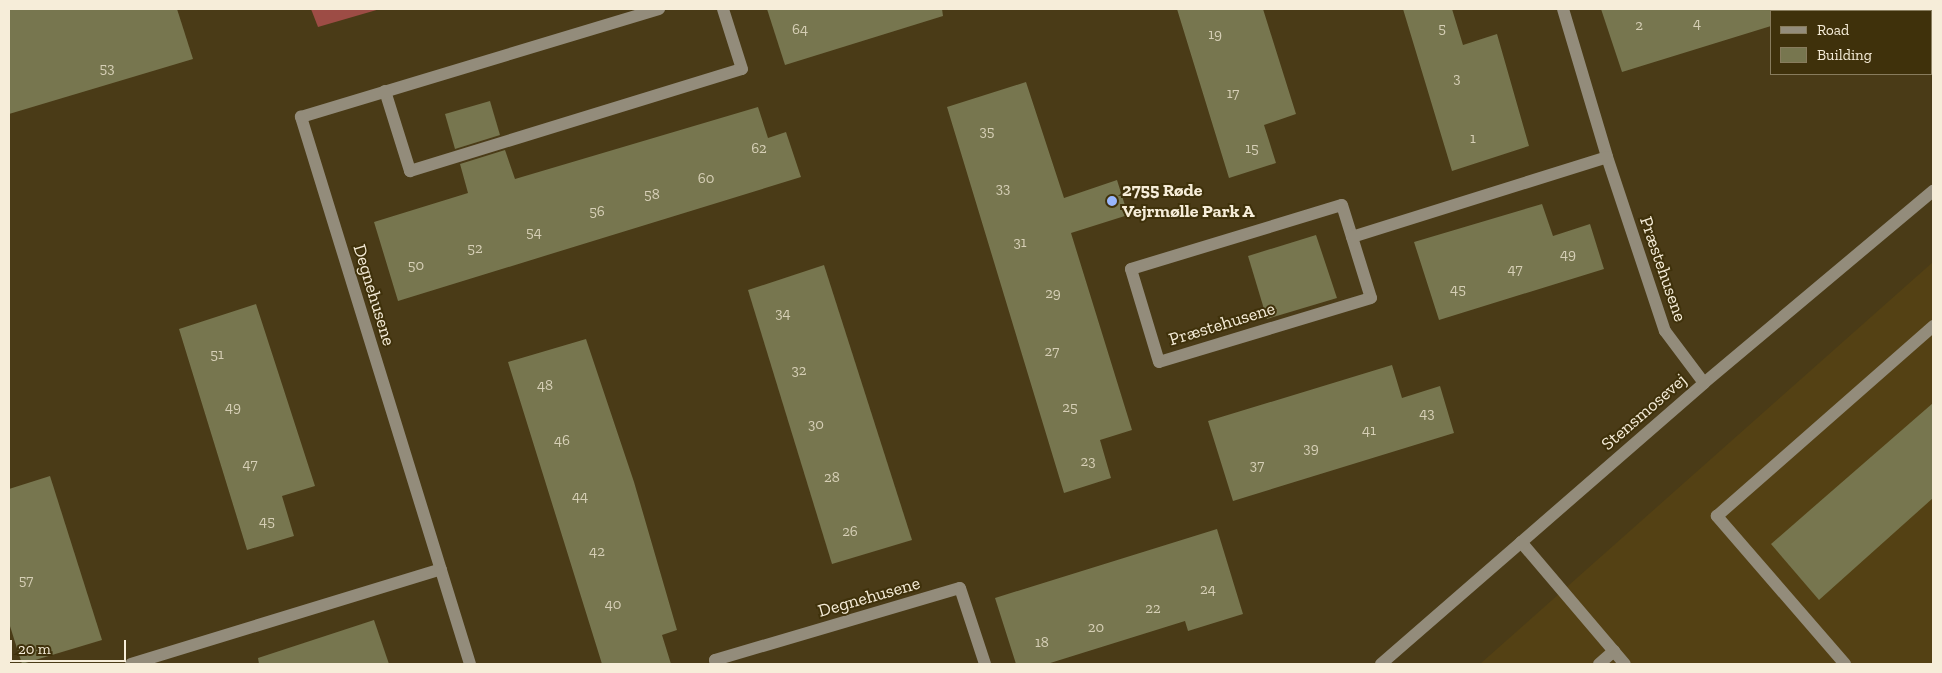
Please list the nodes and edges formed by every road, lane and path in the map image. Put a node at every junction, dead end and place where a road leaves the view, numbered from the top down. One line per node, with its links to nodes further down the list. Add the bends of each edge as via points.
1 (659, 9): 4 (street, Degnehusene)
2 (723, 9): 4 (street, via 742,69 410,171)
3 (1563, 9): 5 (street, Præstehusene)
4 (385, 91): 11 (street, Degnehusene, via 300,116)
5 (1607, 157): 7 (street); 9 (street, Præstehusene, via 1665,331)
6 (1933, 191): 9 (street, Stensmosevej)
7 (1352, 237): 7 (street, Præstehusene, via 1342,205 1130,269 1159,362 1370,298)
8 (1933, 326): 20 (street, via 1717,516)
9 (1704, 383): 10 (street, Stensmosevej)
10 (1521, 542): 12 (street); 17 (street, Stensmosevej)
11 (441, 569): 13 (street); 14 (street, Degnehusene)
12 (1614, 652): 18 (street); 19 (street)
13 (131, 664)
14 (470, 664)
15 (716, 664): 16 (street, Degnehusene, via 715,660 960,588)
16 (985, 664)
17 (1380, 664)
18 (1599, 664)
19 (1625, 664)
20 (1845, 664)

